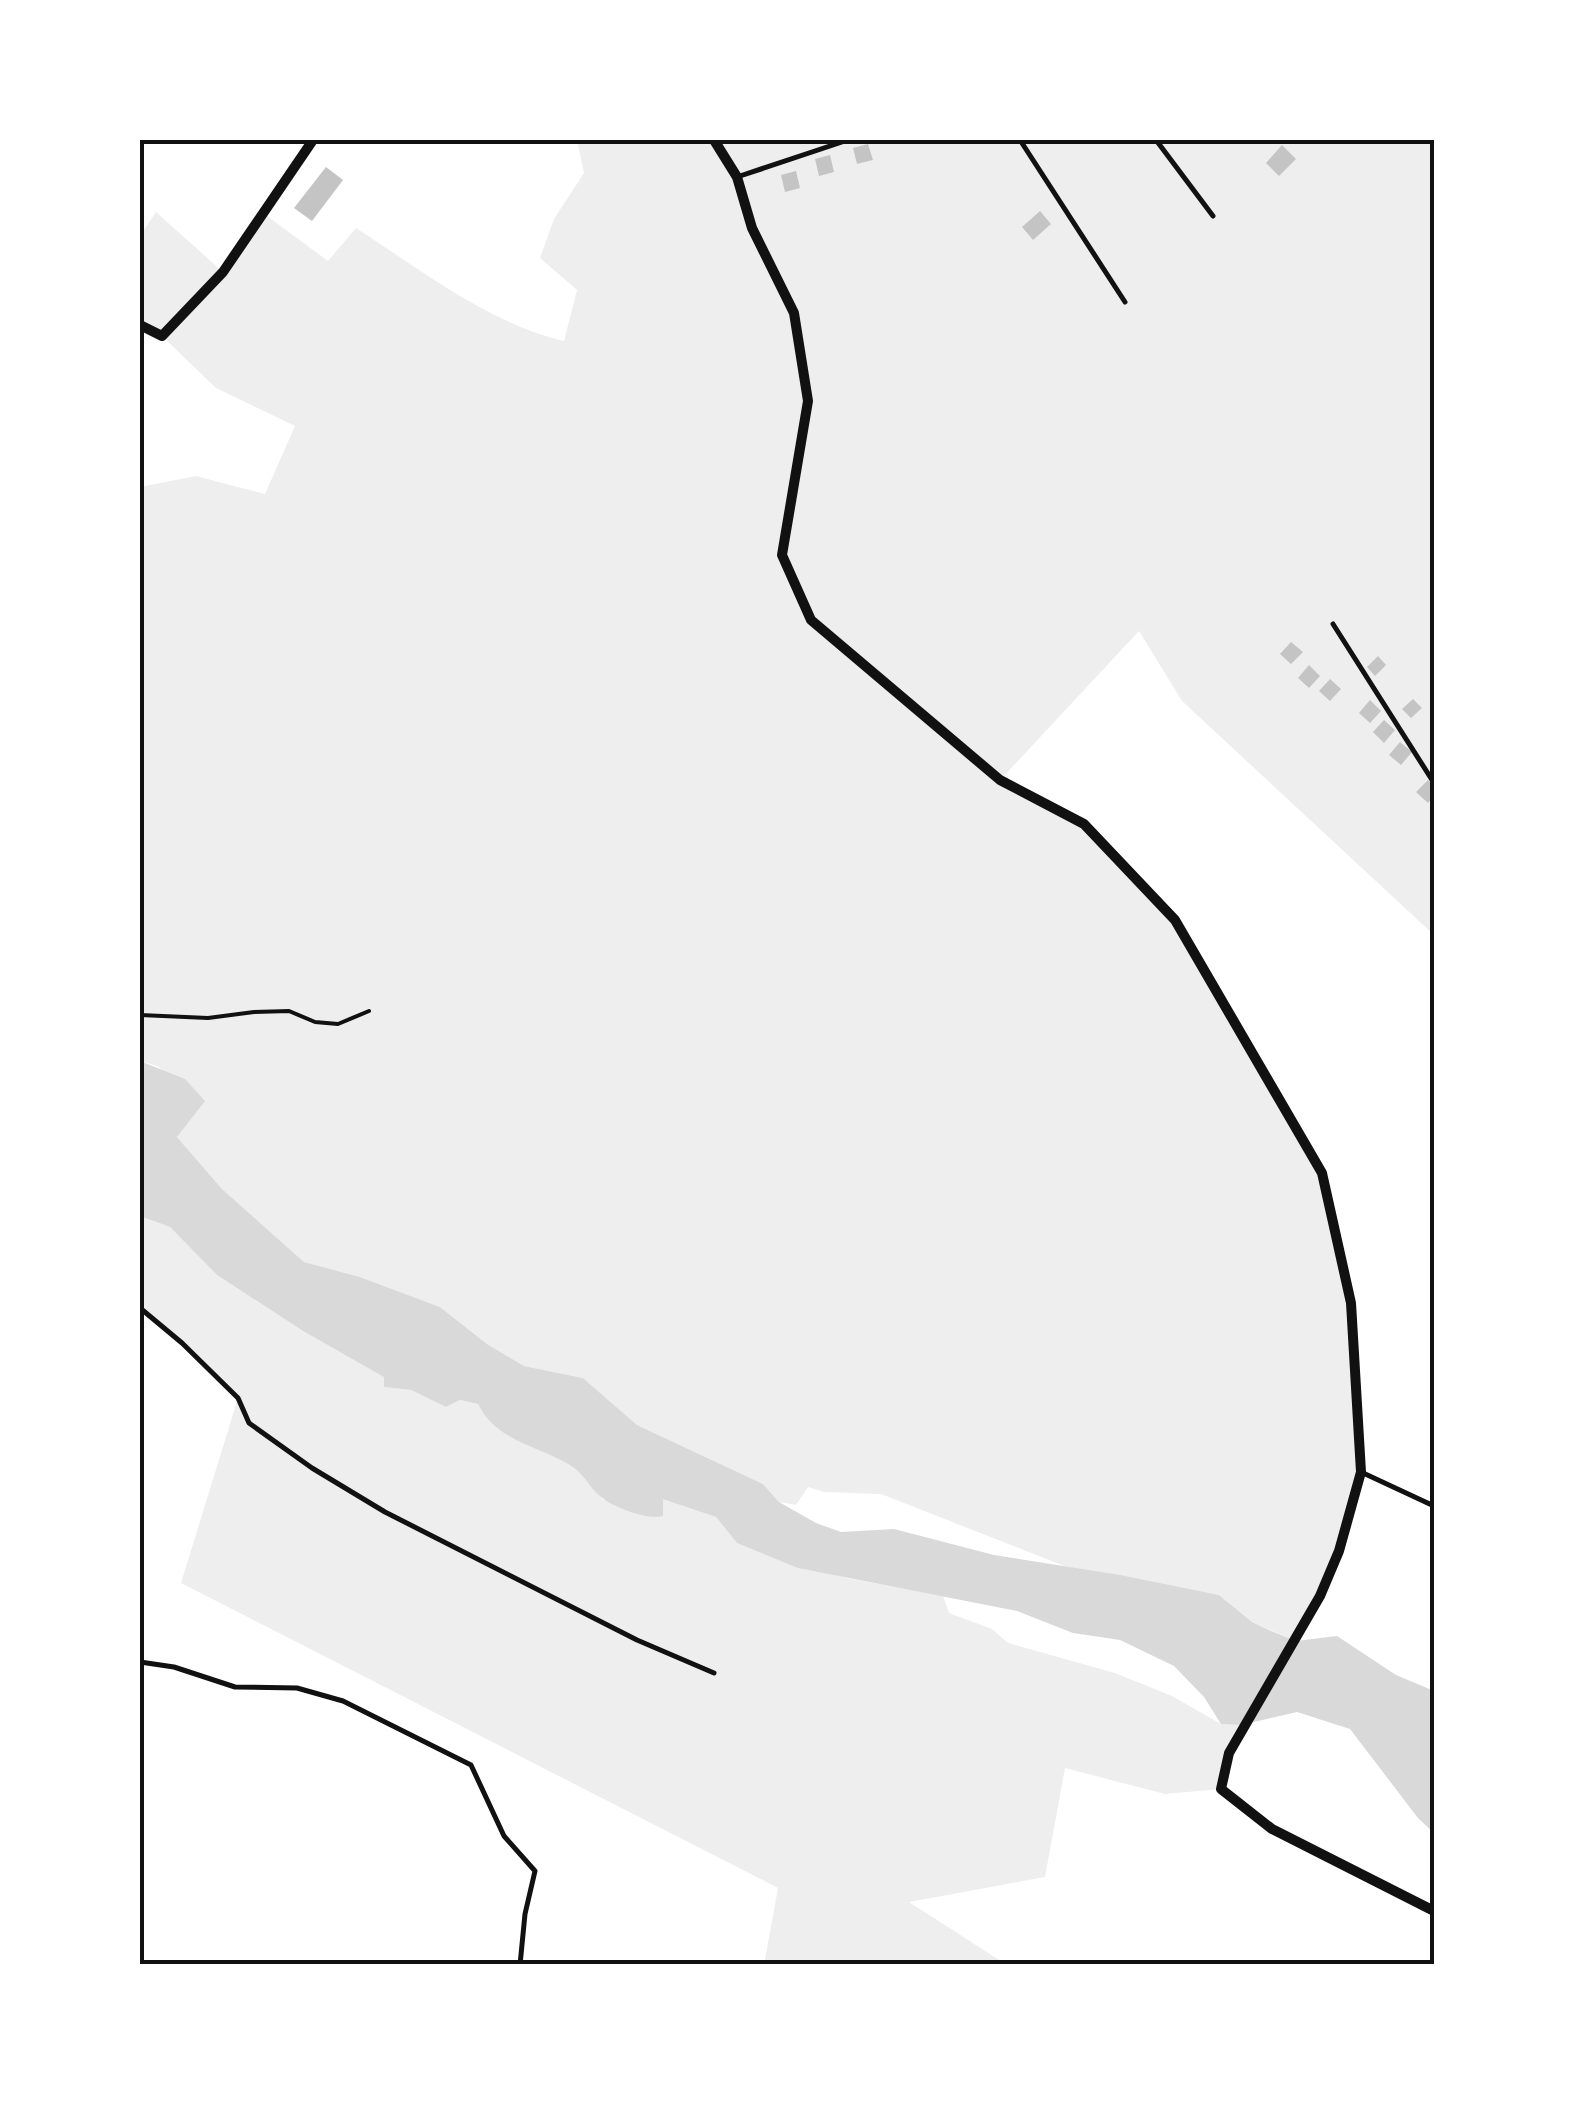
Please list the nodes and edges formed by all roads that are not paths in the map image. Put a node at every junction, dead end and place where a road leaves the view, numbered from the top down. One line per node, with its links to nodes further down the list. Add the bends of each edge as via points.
1 (313, 140): 9 (street, via 223,272 162,336)
2 (714, 140): 6 (street)
3 (848, 140): 6 (lane)
4 (1020, 140): 8 (lane)
5 (1156, 140): 7 (lane)
6 (738, 176): 13 (street, via 752,228 794,313 808,401 782,555 811,620 1000,780 1084,824 1175,920 1322,1172 1351,1303)
7 (1213, 216)
8 (1125, 302)
9 (140, 325)
10 (1333, 624): 11 (lane)
11 (1434, 782)
12 (140, 1308): 16 (lane, via 238,1398 249,1423 312,1468 385,1512)
13 (1361, 1472): 14 (lane); 17 (street, via 1320,1596 1229,1752 1221,1790 1272,1829)
14 (1434, 1506)
15 (140, 1662): 18 (lane, via 234,1687 296,1688 343,1701 471,1764 504,1836 535,1871)
16 (714, 1673)
17 (1434, 1911)
18 (520, 1965)

